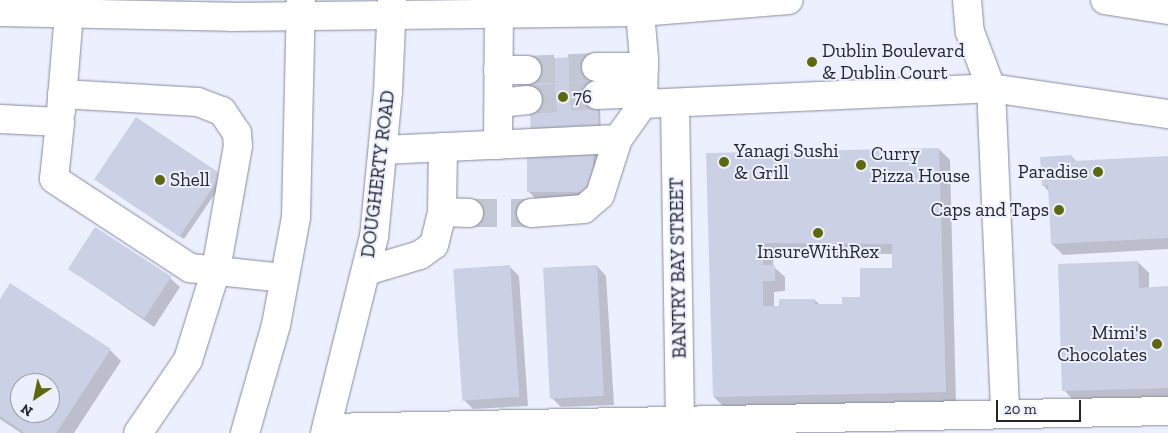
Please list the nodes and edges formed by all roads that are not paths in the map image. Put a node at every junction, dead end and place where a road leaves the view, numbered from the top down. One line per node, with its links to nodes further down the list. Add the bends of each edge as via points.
1 (789, 0): 9 (main road)
2 (967, 0): 15 (main road, via 970,32)
3 (1106, 0): 6 (main road)
4 (392, 7): 5 (main road); 8 (main road); 27 (main road, DOUGHERTY ROAD)
5 (301, 8): 10 (main road); 33 (main road, via 296,217)
6 (1168, 10)
7 (0, 12): 10 (main road)
8 (499, 12): 9 (main road); 12 (main road)
9 (640, 12): 14 (main road)
10 (69, 13): 16 (main road)
11 (596, 67): 14 (main road)
12 (498, 70): 13 (main road); 19 (main road)
13 (527, 70)
14 (644, 88): 17 (main road); 20 (main road); 24 (main road)
15 (991, 88): 20 (main road); 21 (main road); 35 (main road)
16 (62, 94): 23 (main road); 31 (main road, via 211,104 231,121 238,146)
17 (597, 96)
18 (528, 100): 19 (main road)
19 (499, 103): 25 (main road)
20 (675, 104): 36 (main road, BANTRY BAY STREET)
21 (1168, 114)
22 (0, 119): 23 (main road)
23 (60, 122): 31 (main road, via 54,179 190,268)
24 (618, 139): 25 (main road); 30 (main road, via 611,170 600,195 584,209)
25 (498, 144): 26 (main road)
26 (443, 147): 27 (main road); 28 (main road)
27 (383, 150): 32 (main road, DOUGHERTY ROAD, via 374,237)
28 (442, 212): 29 (main road); 32 (main road, via 434,245 420,255)
29 (469, 213)
30 (531, 213)
31 (216, 270): 33 (main road); 38 (main road, via 188,360)
32 (366, 270): 37 (main road, DOUGHERTY ROAD)
33 (284, 278): 39 (main road, via 276,325)
34 (1168, 411): 35 (main road)
35 (1006, 414): 36 (main road)
36 (680, 427): 37 (main road)
37 (326, 430)
38 (138, 433)
39 (245, 433)

